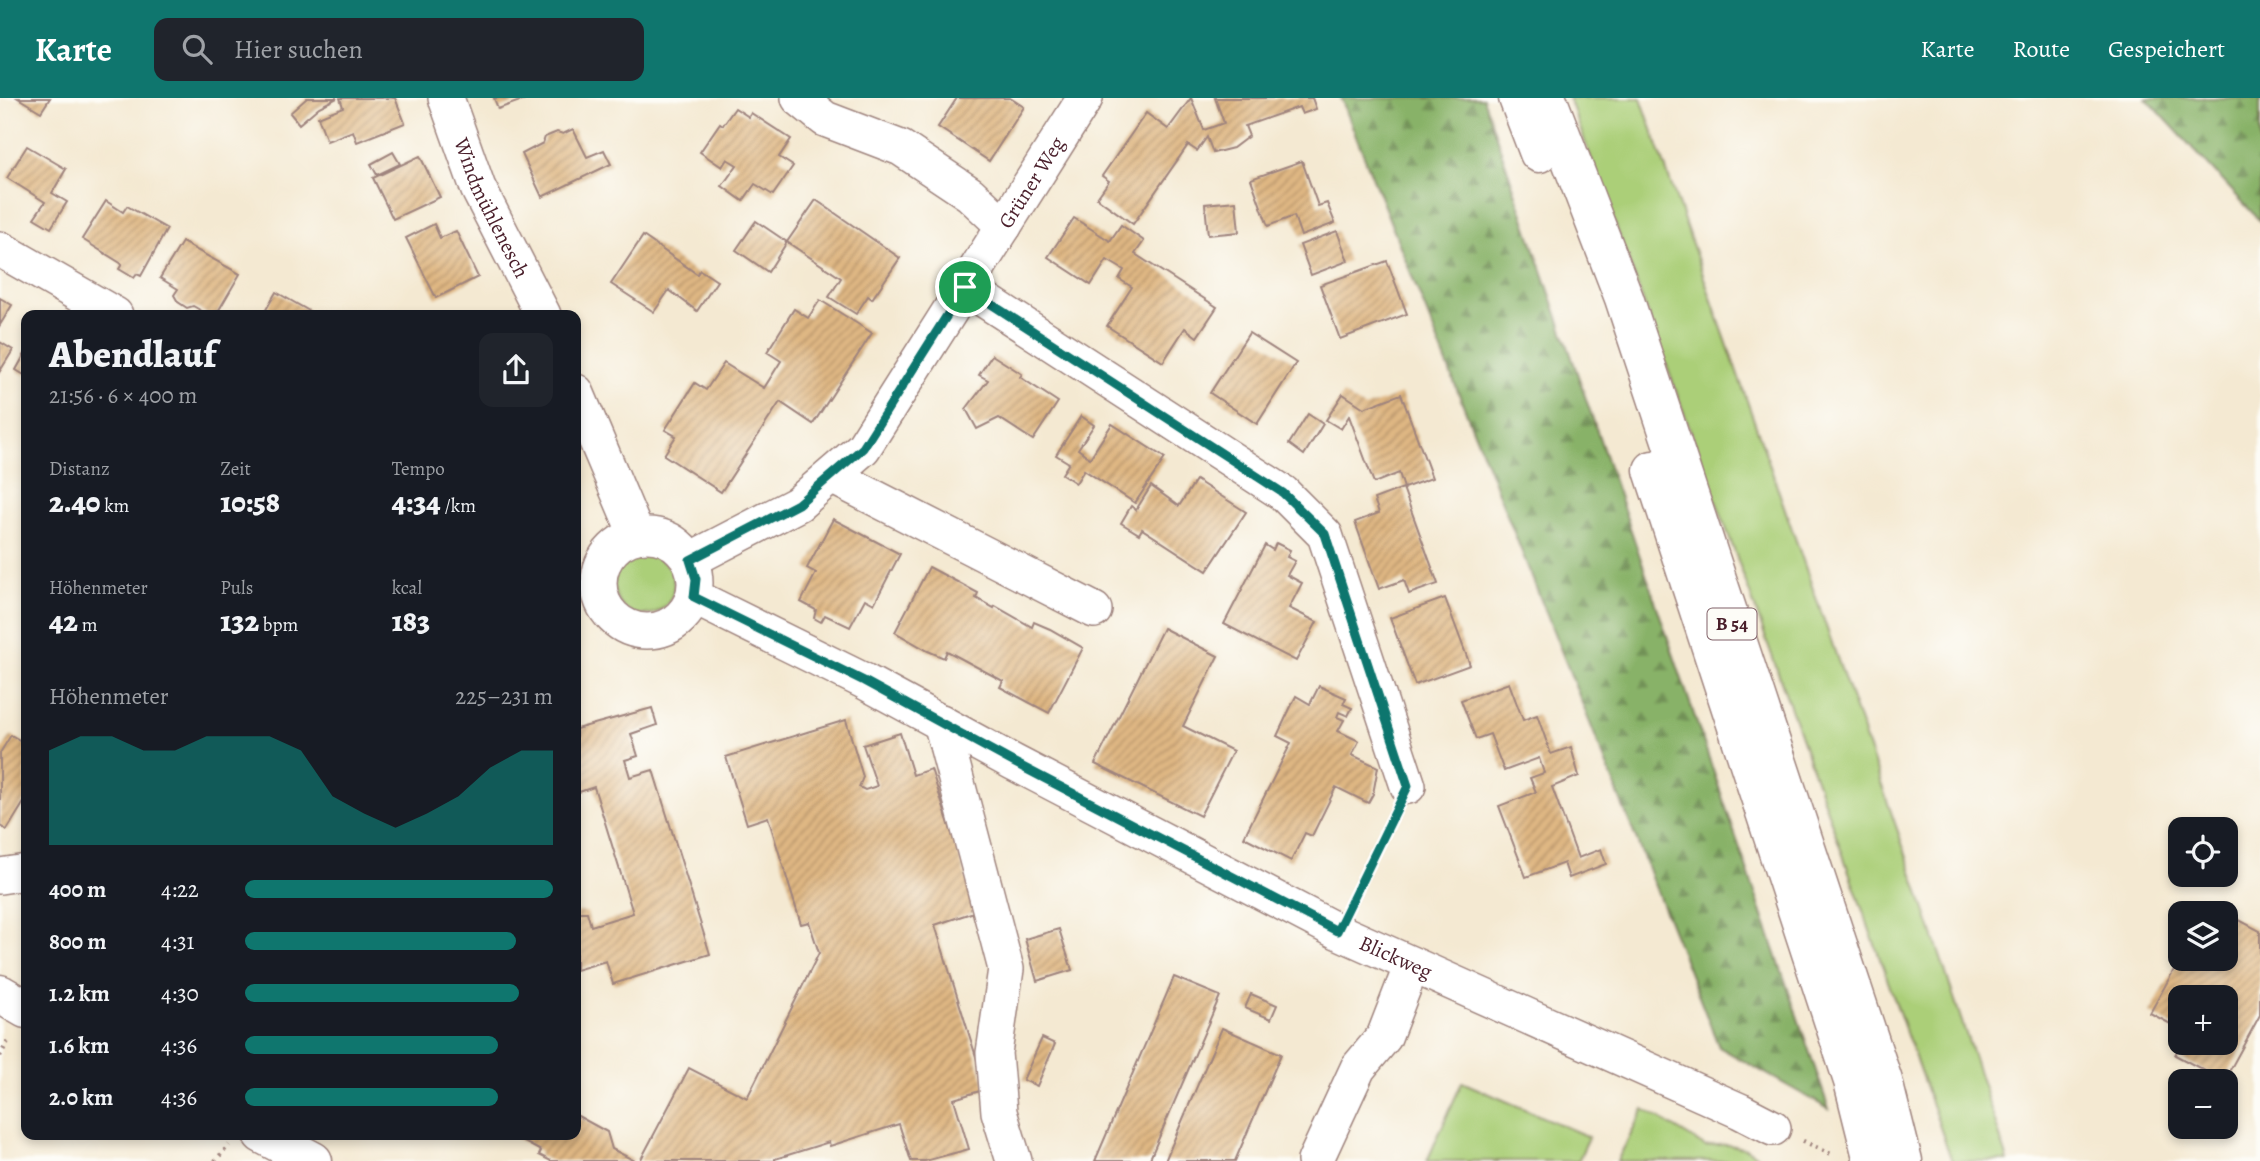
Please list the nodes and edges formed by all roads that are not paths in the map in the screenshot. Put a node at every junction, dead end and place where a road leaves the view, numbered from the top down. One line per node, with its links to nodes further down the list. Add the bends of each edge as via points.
1 (446, 98): 10 (street, Windmühlenesch, via 478,188)
2 (799, 98): 6 (street, via 825,118 901,148 970,194)
3 (1085, 98): 6 (street, Grüner Weg)
4 (1518, 98): 30 (main road, B 54, via 1603,319 1853,1081)
5 (1547, 98): 31 (main road, B 54, via 1624,298 1883,1081)
6 (1004, 226): 8 (street, Grüner Weg)
7 (0, 249): 9 (street)
8 (965, 287): 12 (street, Grüner Weg, via 863,448); 19 (street, via 1283,493 1325,534)
9 (106, 310)
10 (541, 310)
11 (581, 404): 13 (street)
12 (832, 476): 14 (street, Grüner Weg, via 798,504); 17 (street)
13 (637, 536): 14 (street, via 676,544); 15 (street, via 608,555)
14 (690, 560): 16 (street, via 696,579)
15 (588, 588): 16 (street, via 612,617 631,629 653,632 672,625)
16 (694, 597): 18 (street, Blickweg)
17 (1094, 610)
18 (941, 722): 22 (street, Blickweg, via 1337,931); 28 (street, via 1006,969 994,1053 999,1112)
19 (1408, 786)
20 (21, 873): 21 (street)
21 (0, 876)
22 (1412, 965): 25 (street, Blickweg); 29 (street, via 1384,1037 1358,1068)
23 (0, 994): 24 (main road)
24 (21, 1006)
25 (1773, 1128)
26 (273, 1140): 27 (main road)
27 (313, 1161)
28 (1014, 1161)
29 (1315, 1161)
30 (1873, 1161)
31 (1903, 1161)

